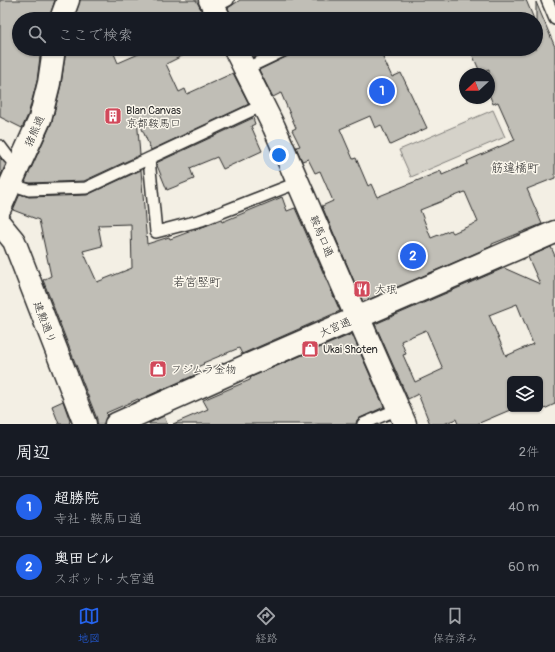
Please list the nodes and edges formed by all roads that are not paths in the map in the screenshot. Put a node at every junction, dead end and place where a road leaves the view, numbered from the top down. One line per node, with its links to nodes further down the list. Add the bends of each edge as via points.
1 (68, 0): 3 (street)
2 (547, 0): 4 (lane)
3 (64, 12)
4 (555, 19)
5 (53, 56): 12 (street, 猪熊通, via 48,91 40,119)
6 (238, 56): 8 (street, 鞍馬口通)
7 (272, 56): 8 (lane)
8 (245, 69): 9 (street, 鞍馬口通)
9 (263, 105): 11 (lane); 13 (street, 鞍馬口通)
10 (0, 146): 12 (lane, via 9,158)
11 (149, 159): 13 (lane, via 156,232 202,220); 14 (lane, via 86,188 30,190)
12 (20, 163): 14 (street, 猪熊通)
13 (299, 182): 18 (street, 鞍馬口通)
14 (10, 184): 15 (street, 猪熊通)
15 (0, 208)
16 (0, 224): 20 (street, 建勲通り, via 14,241)
17 (555, 232): 18 (street, 大宮通)
18 (358, 318): 19 (street, 鞍馬口通); 21 (street, 大宮通)
19 (401, 416): 22 (lane)
20 (85, 424)
21 (116, 424)
22 (363, 424)

